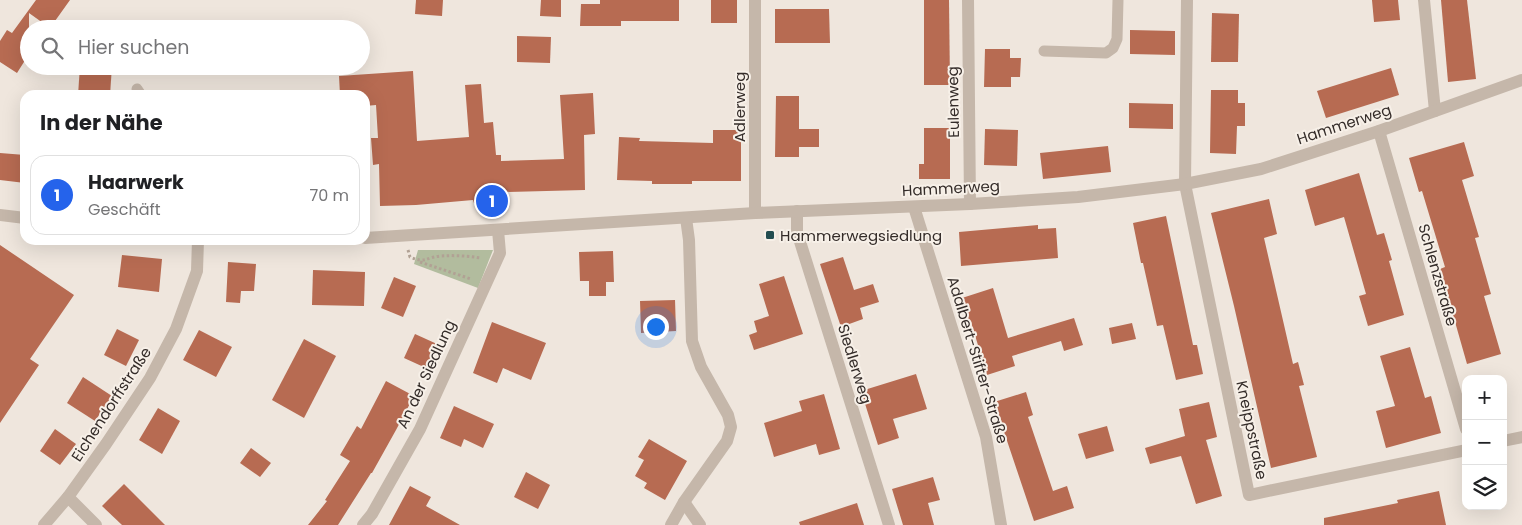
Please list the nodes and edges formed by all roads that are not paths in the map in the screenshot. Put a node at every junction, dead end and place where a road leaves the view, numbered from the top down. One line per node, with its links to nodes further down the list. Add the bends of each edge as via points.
1 (755, 0): 14 (street, Adlerweg)
2 (968, 0): 11 (street, Eulenweg)
3 (1118, 0): 6 (lane, via 1117,39 1106,53)
4 (1187, 0): 10 (street)
5 (1424, 0): 8 (street)
6 (1044, 52)
7 (1522, 80): 8 (street, Hammerweg)
8 (1435, 111): 9 (street, Hammerweg)
9 (1378, 131): 10 (street, Hammerweg, via 1261,169); 21 (street, Schlenzstraße)
10 (1185, 184): 11 (street, Hammerweg, via 1078,197); 24 (street, Kneippstraße, via 1249,495)
11 (970, 204): 12 (street, Hammerweg)
12 (914, 207): 13 (street, Hammerweg); 33 (street, Adalbert-Stifter-Straße, via 986,437)
13 (796, 212): 14 (street, Hammerweg); 32 (street, Siedlerweg, via 797,232)
14 (755, 213): 17 (street, Hammerweg)
15 (0, 215): 16 (street)
16 (20, 217)
17 (686, 218): 18 (street, Hammerweg); 26 (street, via 692,342 731,427 727,441)
18 (498, 230): 19 (street, Hammerweg); 29 (street, An der Siedlung, via 500,254 420,429)
19 (370, 238)
20 (198, 245): 25 (street, Eichendorffstraße, via 197,271 176,328 150,378)
21 (1463, 420)
22 (1522, 437): 23 (street)
23 (1507, 440)
24 (1462, 451)
25 (68, 497): 27 (street, Eichendorffstraße); 28 (street)
26 (684, 502): 30 (street); 31 (street)
27 (44, 525)
28 (96, 525)
29 (363, 525)
30 (671, 525)
31 (700, 525)
32 (889, 525)
33 (1001, 525)

